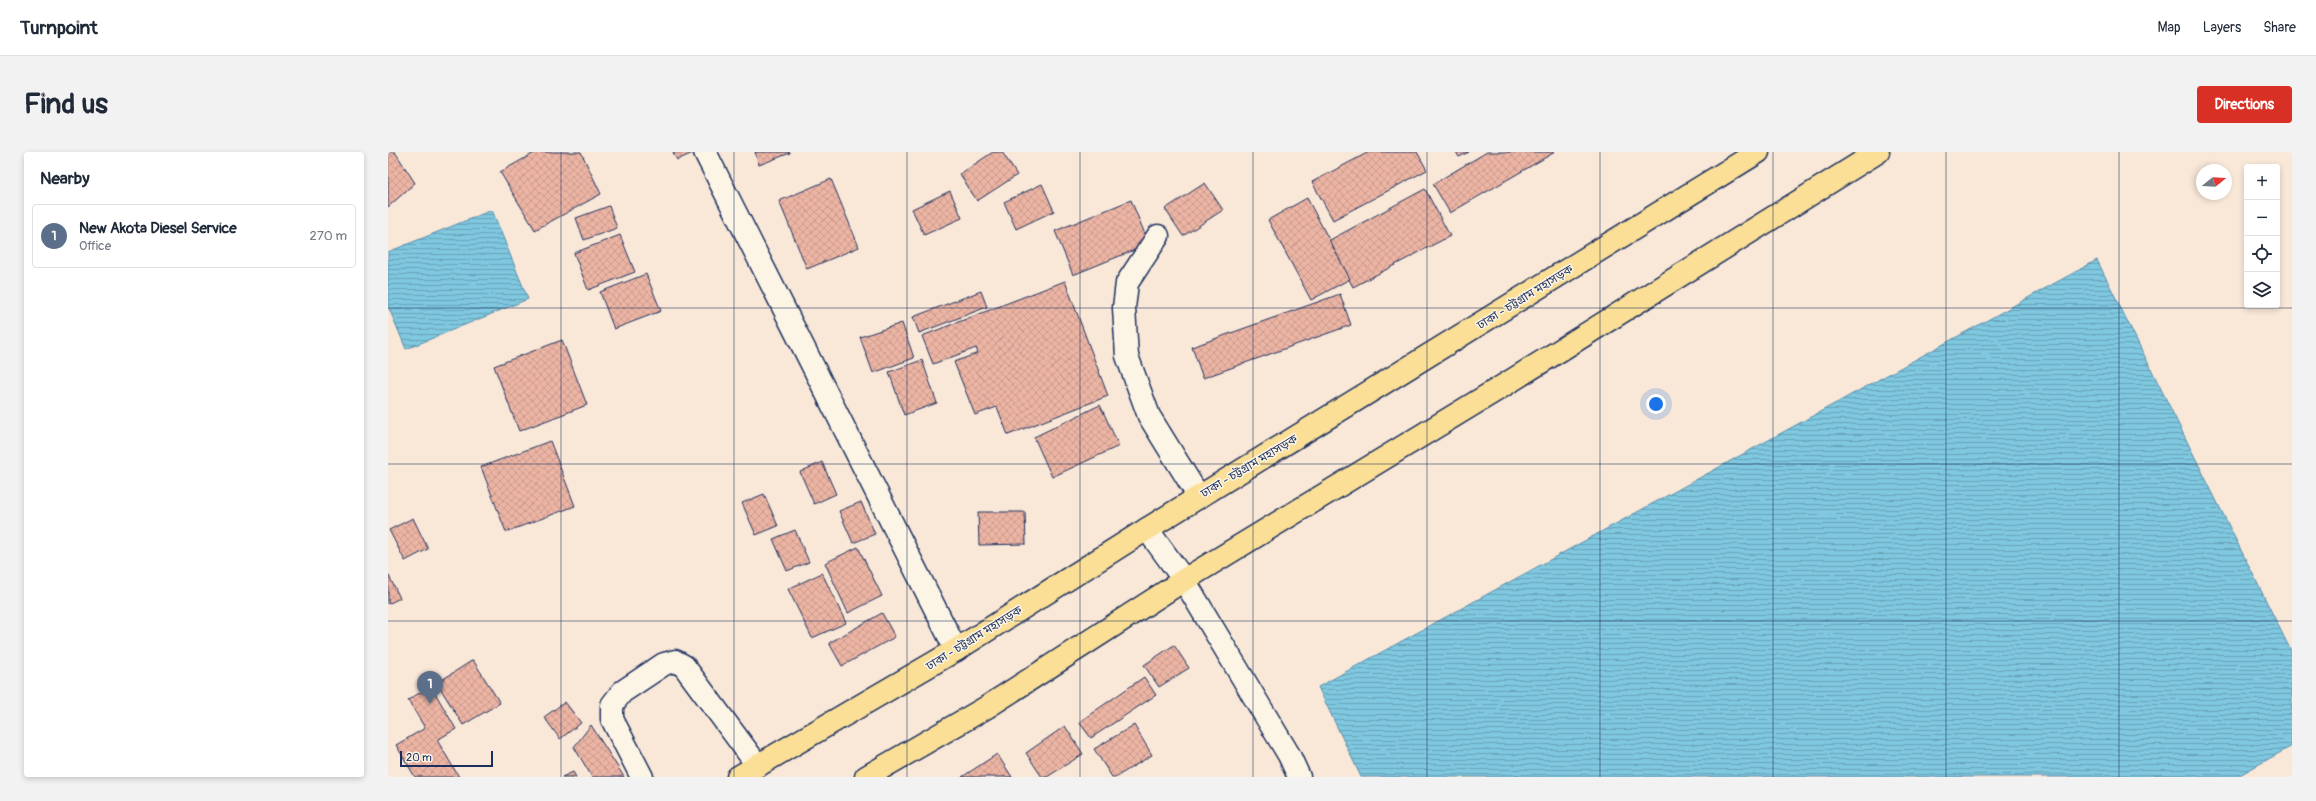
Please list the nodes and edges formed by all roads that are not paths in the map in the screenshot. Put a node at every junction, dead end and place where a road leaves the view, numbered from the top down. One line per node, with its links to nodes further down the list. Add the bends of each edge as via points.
1 (705, 152): 8 (street)
2 (1758, 152): 5 (highway, ঢাকা - চট্টগ্রাম মহাসড়ক)
3 (1878, 152): 7 (highway, via 1498,389)
4 (1158, 236): 5 (street, via 1127,283 1124,308 1127,356 1149,416)
5 (1199, 497): 6 (highway, ঢাকা - চট্টগ্রাম মহাসড়ক)
6 (1147, 528): 7 (street); 8 (highway, ঢাকা - চট্টগ্রাম মহাসড়ক)
7 (1184, 580): 12 (highway, via 987,707); 13 (street, via 1289,755)
8 (956, 650): 9 (highway, ঢাকা - চট্টগ্রাম মহাসড়ক)
9 (758, 766): 10 (street, via 684,666 675,661 664,664 622,692 612,705 612,719); 11 (highway, ঢাকা - চট্টগ্রাম মহাসড়ক)
10 (642, 777)
11 (738, 777)
12 (866, 777)
13 (1299, 777)

